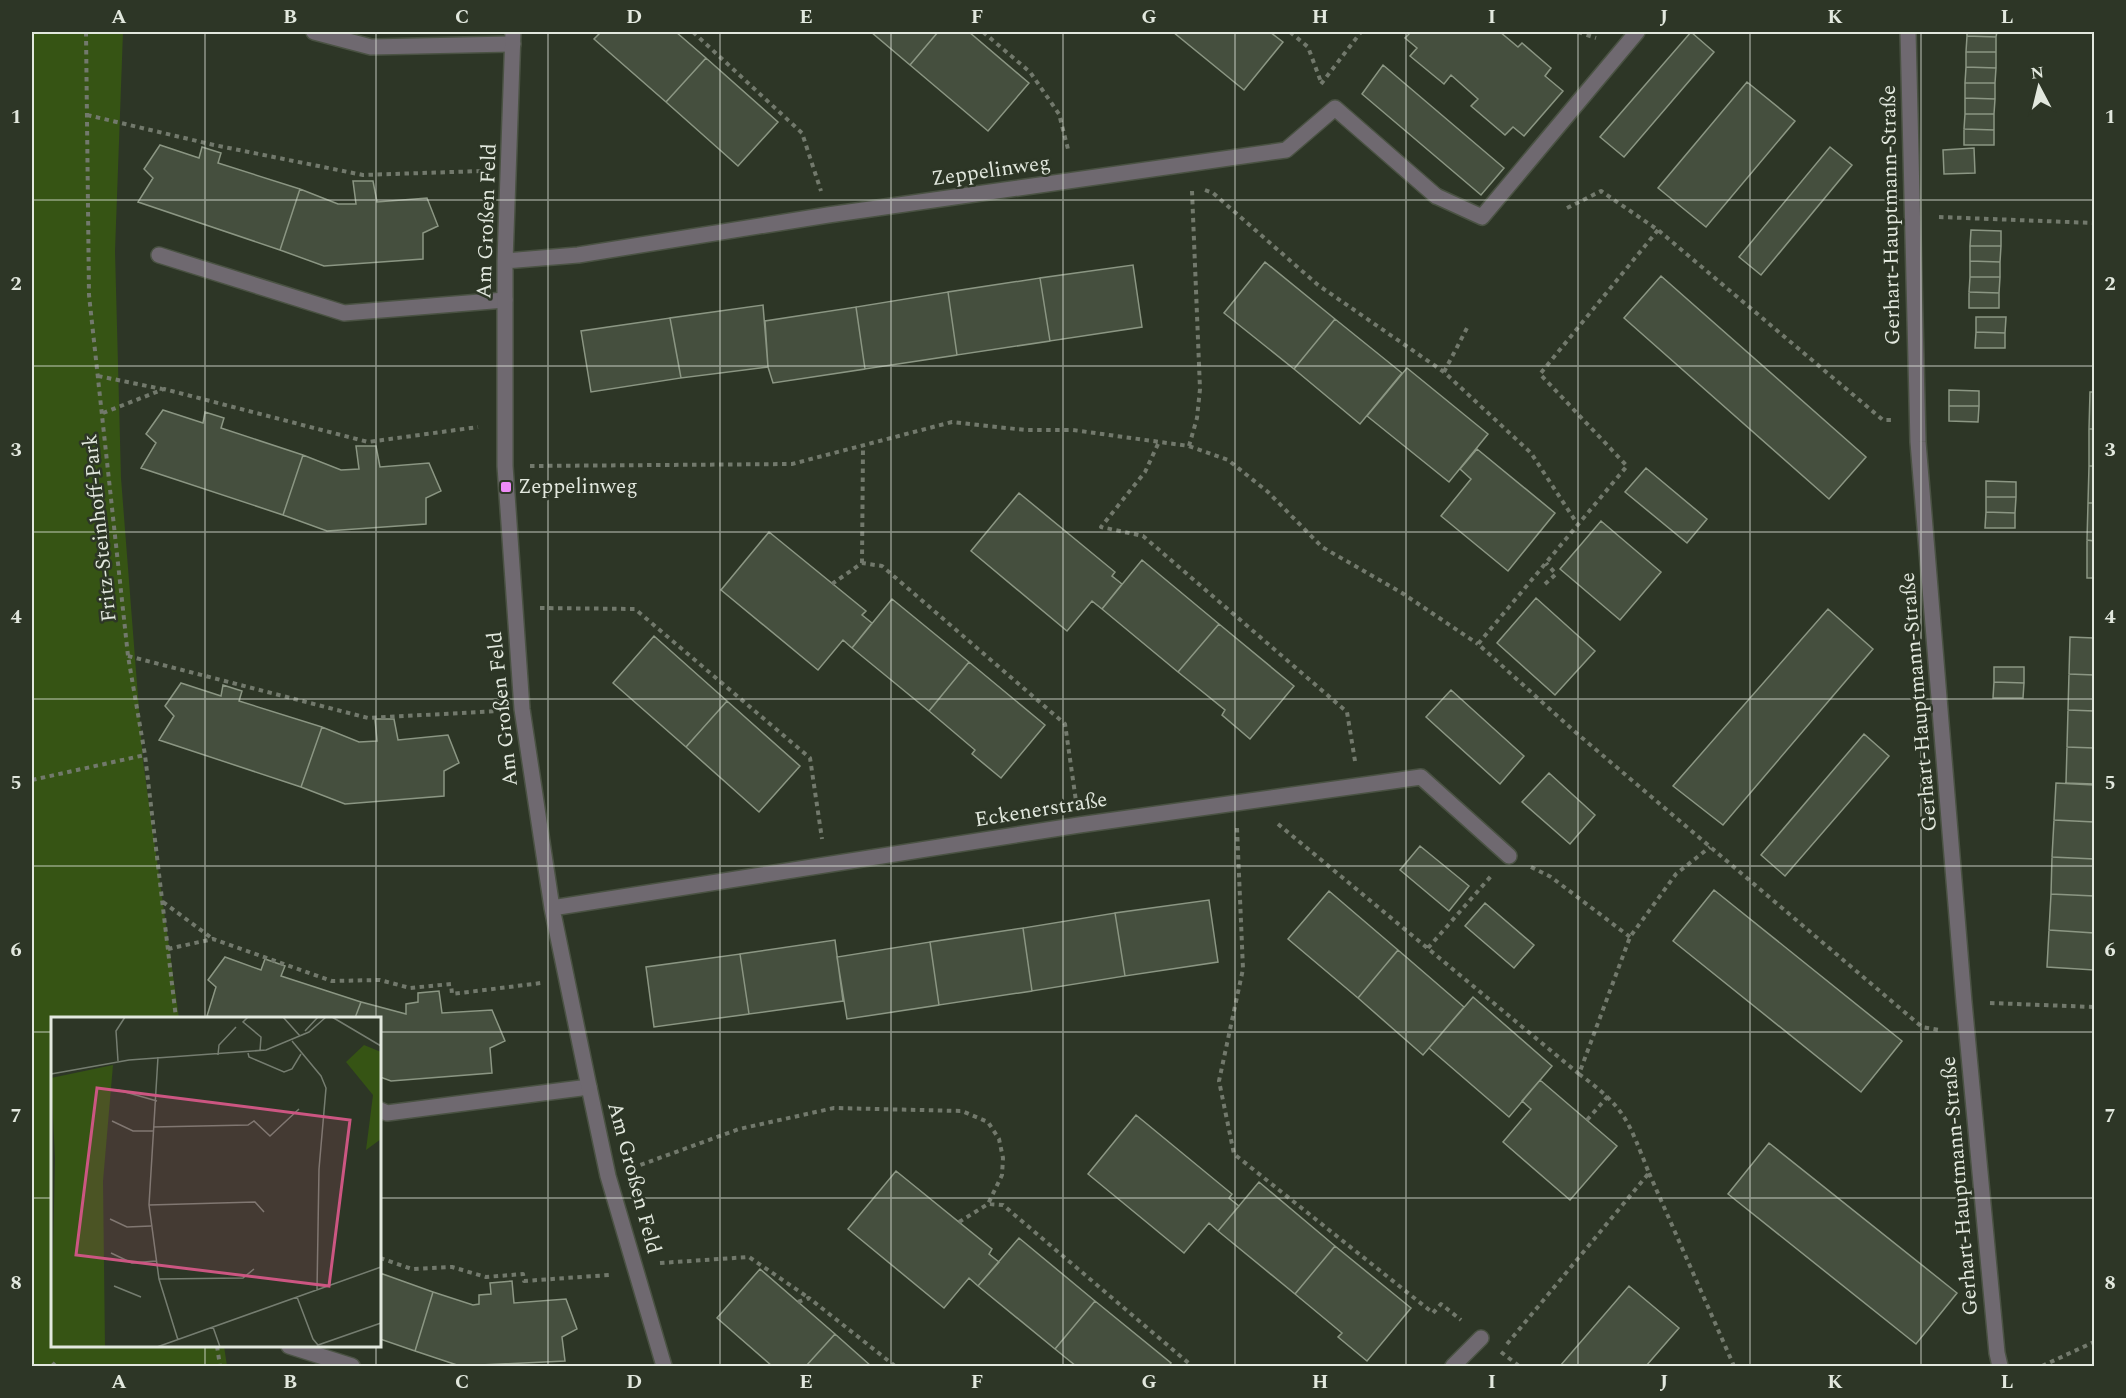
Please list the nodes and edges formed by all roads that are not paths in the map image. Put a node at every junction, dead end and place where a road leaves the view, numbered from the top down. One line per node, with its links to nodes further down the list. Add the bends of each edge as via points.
1 (314, 32): 4 (street, via 371,47)
2 (1637, 32): 6 (street, Zeppelinweg, via 1482,217 1436,196 1335,108 1286,150 578,255)
3 (1908, 32): 17 (street, Gerhart-Hauptmann-Straße, via 1918,421 1964,1002)
4 (513, 38): 6 (street, Am Großen Feld)
5 (159, 255): 7 (street, via 344,313)
6 (505, 261): 7 (street, Am Großen Feld)
7 (505, 300): 9 (street, Am Großen Feld, via 506,466 513,608 522,709)
8 (1509, 856): 9 (street, Eckenerstraße, via 1421,777 1079,825)
9 (552, 908): 10 (street, Am Großen Feld)
10 (589, 1087): 11 (street, via 387,1113); 15 (street, Am Großen Feld, via 608,1176)
11 (381, 1110)
12 (1481, 1338): 16 (street)
13 (292, 1347): 14 (street)
14 (352, 1366)
15 (664, 1366)
16 (1453, 1366)
17 (2000, 1366)

